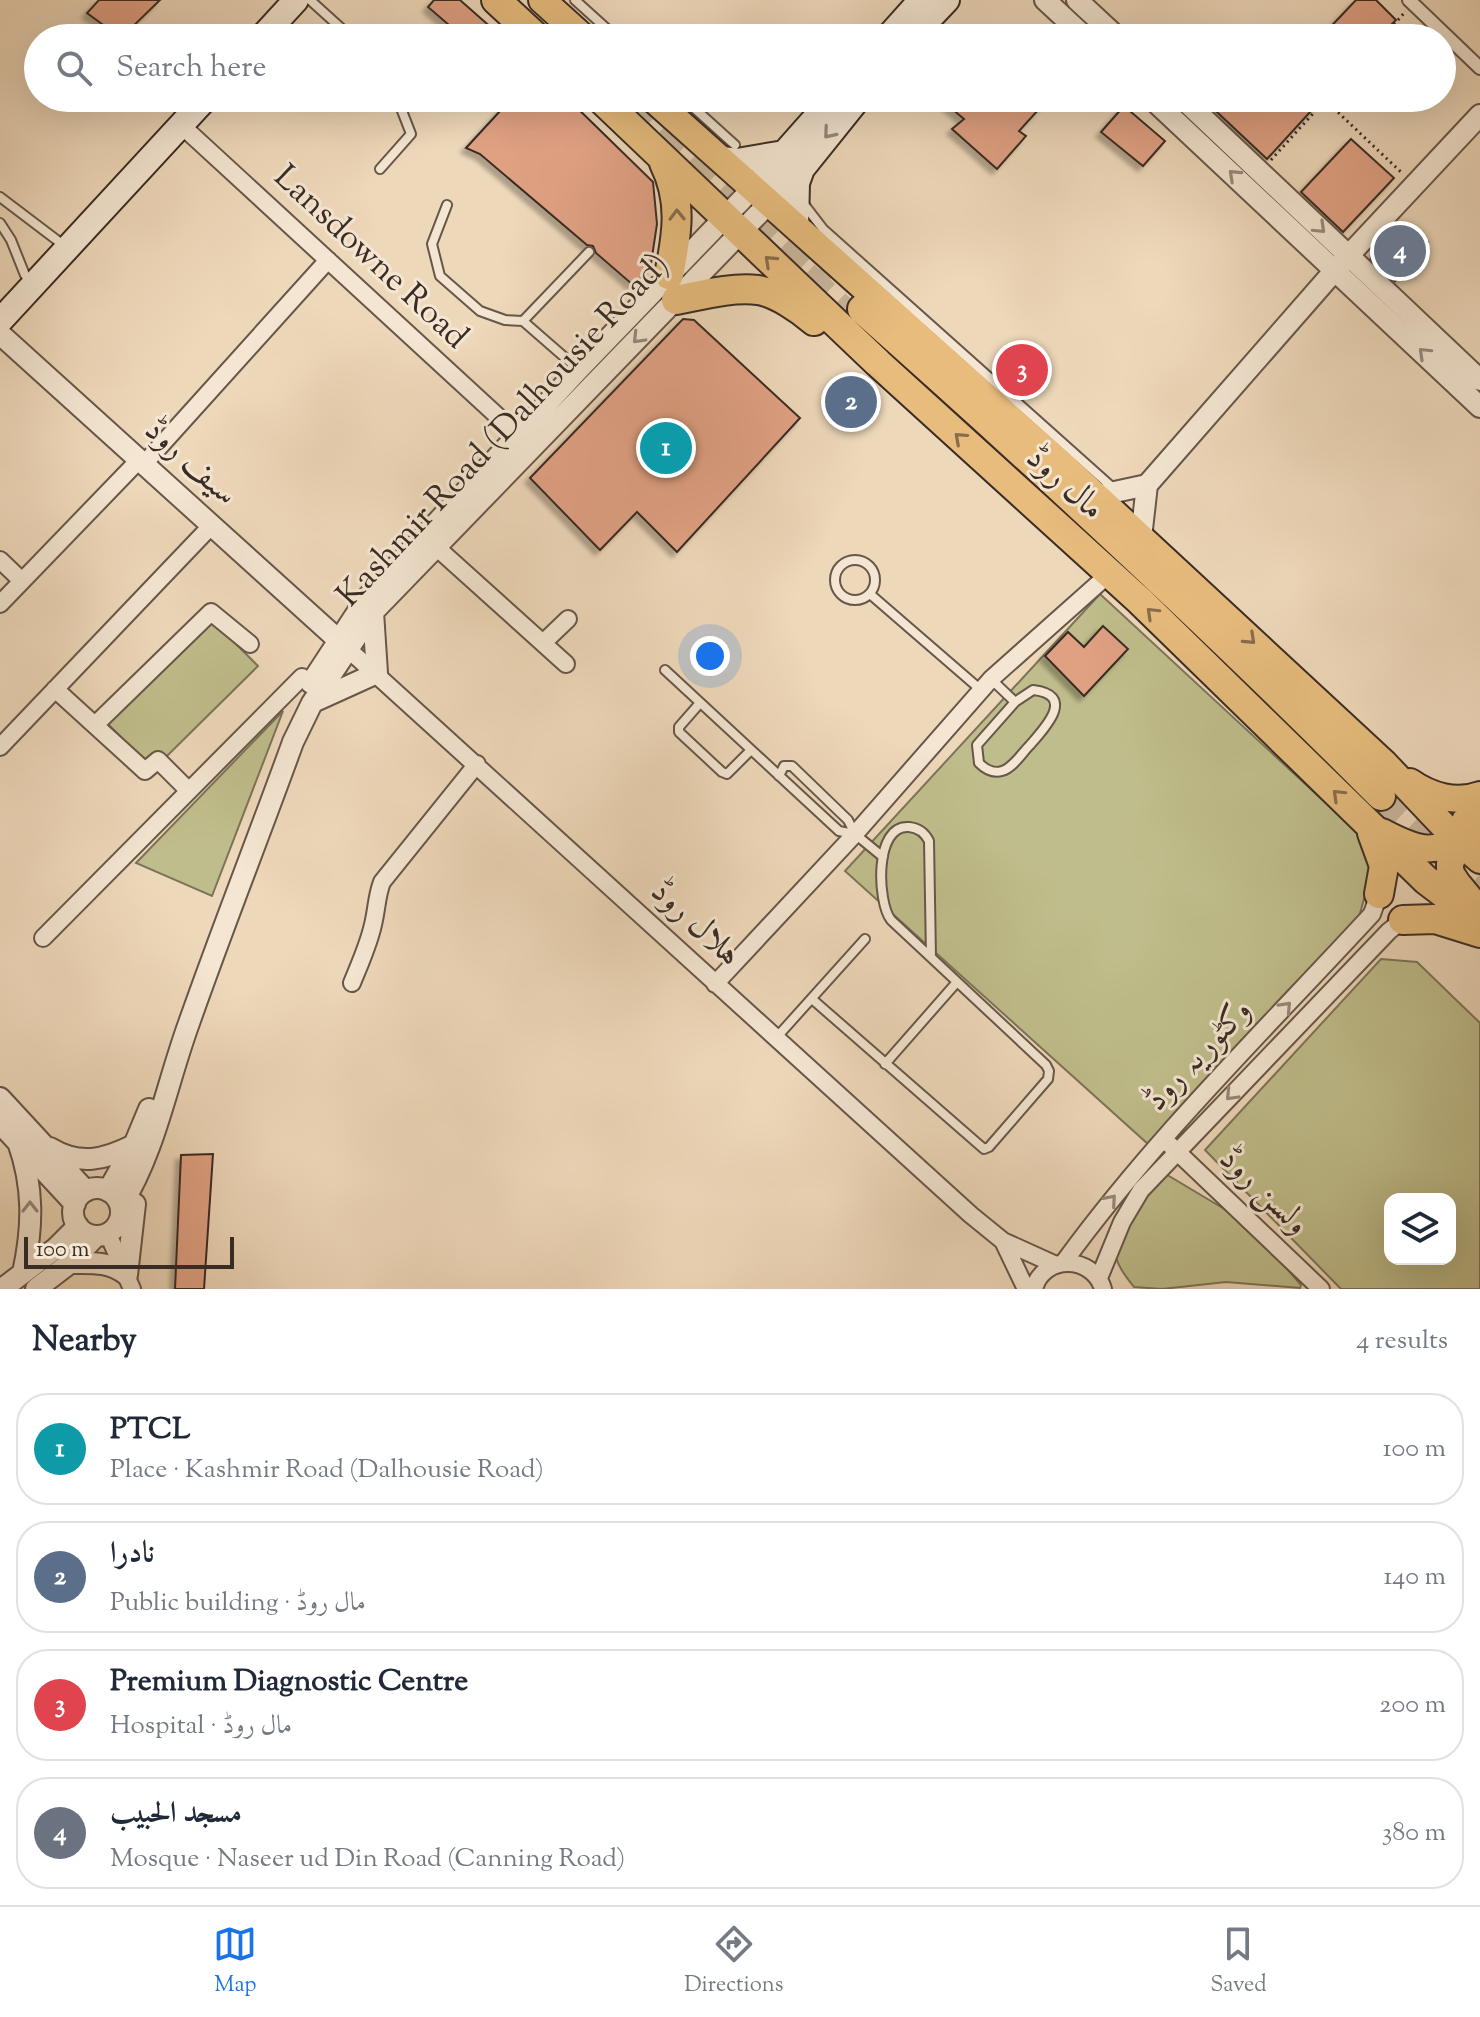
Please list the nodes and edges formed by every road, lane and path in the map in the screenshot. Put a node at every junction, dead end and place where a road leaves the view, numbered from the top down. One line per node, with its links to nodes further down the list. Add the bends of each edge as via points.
1 (279, 0): 12 (main road)
2 (296, 0): 13 (main road)
3 (310, 0): 14 (lane)
4 (496, 0): 15 (highway)
5 (542, 0): 16 (main road)
6 (575, 0): 17 (lane)
7 (921, 0): 18 (main road)
8 (947, 0): 19 (main road)
9 (1045, 0): 20 (street)
10 (1077, 0): 21 (street)
11 (1411, 2): 22 (path); 23 (street)
12 (258, 24)
13 (274, 24)
14 (337, 24)
15 (522, 24)
16 (569, 24)
17 (602, 24)
18 (900, 24)
19 (924, 24)
20 (1071, 24)
21 (1103, 24)
22 (1393, 24)
23 (1434, 24)
24 (1456, 45): 25 (street)
25 (1480, 68)
26 (177, 112): 53 (main road)
27 (193, 112): 39 (main road)
28 (402, 112): 43 (lane, via 411,134)
29 (615, 112): 41 (highway, مال روڈ)
30 (672, 112): 40 (main road)
31 (695, 112): 40 (lane)
32 (824, 112): 42 (main road, Kashmir Road (Dalhousie Road))
33 (844, 112): 42 (main road, Kashmir Road (Dalhousie Road), one-way to 42)
34 (1167, 112): 56 (street, one-way to 34)
35 (1197, 112): 44 (street)
36 (1314, 112): 44 (path)
37 (1340, 112): 45 (path)
38 (1480, 115): 45 (street)
39 (181, 125): 55 (street, Lansdowne Road); 61 (main road)
40 (729, 152): 42 (main road, via 737,161); 46 (main road)
41 (662, 157): 51 (highway, مال روڈ); 58 (highway, one-way to 41, via 677,197)
42 (793, 161): 46 (main road, Kashmir Road (Dalhousie Road)); 47 (main road)
43 (380, 169)
44 (1260, 171): 56 (street, one-way to 56)
45 (1415, 184): 56 (street)
46 (762, 194): 51 (street, Kashmir Road (Dalhousie Road)); 52 (main road)
47 (796, 194): 52 (main road); 71 (lane, via 823,229)
48 (0, 197): 53 (lane)
49 (447, 205): 62 (lane, via 432,244 440,276 480,311)
50 (0, 223): 57 (lane)
51 (732, 226): 58 (street, Kashmir Road (Dalhousie Road)); 64 (highway, مال روڈ, one-way to 51)
52 (796, 226): 71 (main road)
53 (58, 241): 57 (main road)
54 (589, 252): 62 (lane)
55 (328, 260): 68 (street, Lansdowne Road); 69 (street)
56 (1342, 262): 66 (street); 67 (street, one-way to 56); 70 (street)
57 (25, 275): 59 (main road)
58 (672, 287): 64 (highway, via 761,290); 65 (street, Kashmir Road (Dalhousie Road)); 74 (street, Kashmir Road (Dalhousie Road), one-way to 74)
59 (0, 304)
60 (862, 309): 103 (highway, مال روڈ, via 1027,456)
61 (0, 321)
62 (523, 321): 65 (lane)
63 (0, 334): 69 (street, سیف روڈ)
64 (878, 363): 76 (highway, مال روڈ, one-way to 64)
65 (579, 369): 68 (street, Kashmir Road (Dalhousie Road))
66 (1480, 380)
67 (1480, 407)
68 (518, 435): 80 (street, Kashmir Road (Dalhousie Road))
69 (141, 462): 72 (street, سیف روڈ); 77 (street)
70 (1147, 485): 71 (street); 73 (street)
71 (1106, 494): 73 (main road)
72 (212, 525): 81 (street, سیف روڈ); 91 (street)
73 (1141, 538): 98 (main road, one-way to 98)
74 (435, 546): 80 (street, Kashmir Road (Dalhousie Road)); 83 (street)
75 (0, 560): 77 (street)
76 (1109, 574): 90 (street); 105 (highway, مال روڈ, one-way to 76)
77 (22, 581): 79 (street)
78 (870, 594): 78 (lane, via 854,600 839,592 838,569 852,560 868,564 875,579); 90 (lane)
79 (0, 604)
80 (365, 611): 81 (street); 85 (street, Kashmir Road (Dalhousie Road)); 88 (street)
81 (309, 613): 85 (street, سیف روڈ)
82 (568, 619): 83 (street)
83 (544, 642): 86 (street)
84 (250, 644): 95 (street, via 211,612)
85 (343, 644): 88 (street, ہلال روڈ); 93 (street, Kashmir Road (Dalhousie Road)); 129 (street, Kashmir Road (Dalhousie Road), via 301,699 274,761)
86 (566, 664)
87 (665, 670): 94 (lane)
88 (377, 673): 93 (street); 99 (street, ہلال روڈ)
89 (302, 677): 101 (street)
90 (986, 684): 92 (lane); 106 (street)
91 (55, 689): 95 (street); 96 (street)
92 (1015, 702): 92 (lane, via 977,745 979,763 989,770 1007,769 1053,719 1054,703 1042,691 1026,693)
93 (312, 703): 131 (street, Kashmir Road (Dalhousie Road), via 188,1025)
94 (700, 703): 97 (lane); 97 (lane, via 679,732 722,772 727,774)
95 (95, 725): 101 (street, via 145,771 158,760)
96 (0, 747)
97 (751, 750): 100 (lane)
98 (1384, 763): 102 (main road, via 1441,797 1467,800); 107 (main road)
99 (477, 764): 119 (street, via 382,882); 120 (street, ہلال روڈ)
100 (779, 776): 106 (lane, via 839,831); 106 (lane, via 784,766 792,766 848,820)
101 (189, 791): 115 (street)
102 (1480, 795)
103 (1381, 796)
104 (1480, 805): 107 (main road, via 1467,817)
105 (1368, 824): 107 (main road, via 1429,850); 110 (highway, via 1384,866); 113 (highway, مال روڈ, via 1426,880)
106 (855, 834): 108 (lane); 120 (street)
107 (1469, 838): 109 (main road); 111 (main road, via 1450,872)
108 (883, 857): 117 (lane, via 883,908); 117 (lane, via 890,835 902,827 921,830 929,841)
109 (1480, 860)
110 (1379, 894): 126 (street, وکٹوریہ روڈ, one-way to 110, via 1372,914)
111 (1480, 911)
112 (1403, 920): 114 (highway, via 1435,919); 130 (street, وکٹوریہ روڈ, one-way to 130)
113 (1480, 921)
114 (1480, 933)
115 (43, 938)
116 (865, 939): 121 (lane)
117 (931, 957): 118 (lane)
118 (957, 982): 123 (lane); 123 (lane, via 1049,1071 1048,1079 999,1136 989,1147 979,1148)
119 (352, 983)
120 (715, 984): 122 (street, ہلال روڈ)
121 (812, 999): 122 (lane); 123 (lane)
122 (776, 1038): 135 (street, ہلال روڈ)
123 (885, 1064)
124 (0, 1098): 128 (street)
125 (0, 1123): 127 (street)
126 (1163, 1139): 130 (street, ولسن روڈ); 137 (street, وکٹوریہ روڈ, one-way to 126)
127 (18, 1142): 132 (street); 138 (street, one-way to 127, via 30,1185)
128 (43, 1144): 129 (street, via 65,1157 89,1159 109,1158); 132 (street)
129 (134, 1145): 133 (street, Kashmir Road (Dalhousie Road))
130 (1177, 1151): 140 (street, وکٹوریہ روڈ, via 1141,1190 1122,1222); 145 (street, ولسن روڈ)
131 (139, 1176): 133 (street, Kashmir Road (Dalhousie Road)); 139 (street)
132 (80, 1197): 133 (street, via 97,1188); 134 (street, via 73,1213)
133 (114, 1198): 134 (street, via 119,1222)
134 (94, 1232): 136 (street); 138 (street, via 56,1248); 139 (street)
135 (1003, 1241): 137 (street, ہلال روڈ); 142 (street, ہلال روڈ)
136 (70, 1263): 138 (street); 139 (street, via 116,1266)
137 (1059, 1263): 140 (street, ہلال روڈ, via 1089,1268); 143 (street, وکٹوریہ روڈ, via 1036,1279)
138 (30, 1281): 141 (street)
139 (130, 1282)
140 (1101, 1284): 144 (street, ہلال روڈ)
141 (2, 1289)
142 (1026, 1289)
143 (1034, 1289)
144 (1122, 1289)
145 (1321, 1289)

